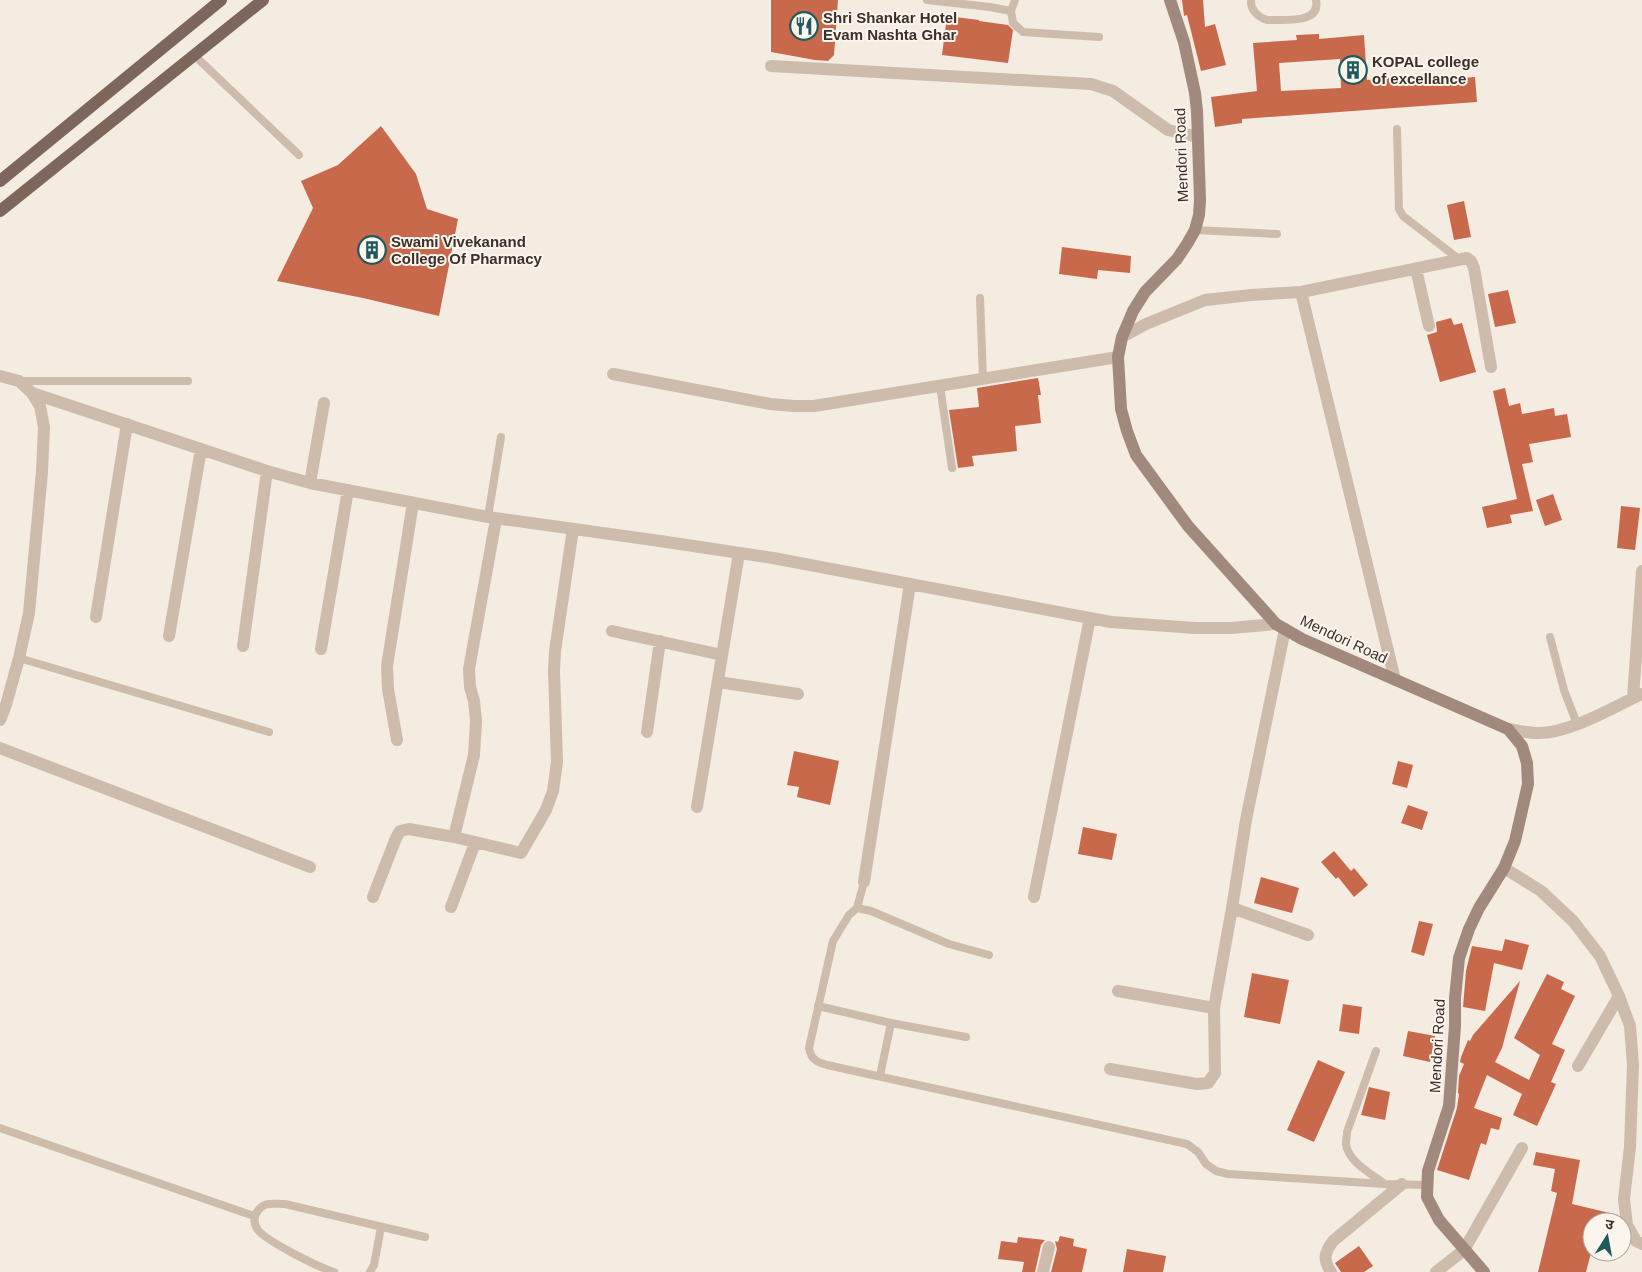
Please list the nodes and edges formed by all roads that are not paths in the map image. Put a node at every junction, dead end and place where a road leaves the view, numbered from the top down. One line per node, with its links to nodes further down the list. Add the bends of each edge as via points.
1 (221, 0): 15 (main road)
2 (263, 0): 10 (main road)
3 (927, 0): 8 (lane)
4 (1015, 0): 8 (lane)
5 (1170, 0): 13 (main road, Mendori Road, via 1184,42 1195,93)
6 (1251, 0): 7 (lane, via 1256,14 1267,20 1309,17 1314,13)
7 (1316, 0)
8 (1011, 11): 9 (lane, via 1013,23 1023,32)
9 (1099, 37)
10 (196, 56): 14 (lane); 16 (main road)
11 (771, 66): 13 (street, via 1091,84 1113,91 1168,130)
12 (1397, 128): 19 (lane, via 1399,209 1403,216)
13 (1198, 137): 17 (main road, Mendori Road, via 1200,200)
14 (299, 155)
15 (0, 181)
16 (0, 211)
17 (1194, 230): 18 (lane); 24 (main road, Mendori Road, via 1177,259 1145,292)
18 (1276, 234)
19 (1460, 260): 20 (street); 26 (street, via 1467,258 1474,268)
20 (1416, 270): 21 (street); 23 (street)
21 (1301, 292): 24 (street, via 1205,300); 59 (street)
22 (980, 298): 29 (lane)
23 (1429, 326)
24 (1122, 336): 25 (main road, Mendori Road)
25 (1118, 357): 29 (street); 50 (main road, Mendori Road, via 1121,409 1136,455 1188,526)
26 (1491, 367)
27 (613, 374): 32 (street, via 794,406)
28 (0, 376): 30 (street)
29 (983, 379): 32 (street)
30 (19, 381): 31 (lane); 33 (street)
31 (188, 381)
32 (940, 386): 38 (lane)
33 (32, 392): 35 (street); 58 (street, via 40,406 44,427 42,472 29,613)
34 (324, 404): 40 (street)
35 (127, 424): 37 (street); 48 (street)
36 (500, 437): 43 (lane)
37 (201, 449): 39 (street); 52 (street)
38 (952, 468)
39 (268, 471): 40 (street); 55 (street)
40 (310, 483): 41 (street)
41 (348, 490): 42 (street); 56 (street)
42 (413, 503): 43 (street); 68 (street, via 387,666)
43 (492, 518): 44 (street); 71 (street, via 469,669 476,721 474,756)
44 (573, 529): 45 (street); 72 (street, via 555,651 557,762 554,792 521,853)
45 (739, 553): 47 (street); 57 (street)
46 (1642, 571): 62 (street)
47 (910, 584): 49 (street); 75 (street)
48 (96, 617)
49 (1090, 618): 50 (street, via 1195,628); 76 (street)
50 (1280, 626): 59 (main road, Mendori Road); 80 (street)
51 (612, 631): 54 (street)
52 (169, 636)
53 (1550, 637): 64 (lane)
54 (660, 641): 57 (street); 67 (street)
55 (243, 646)
56 (321, 649)
57 (722, 654): 60 (street)
58 (19, 658): 63 (street); 66 (lane)
59 (1395, 680): 65 (main road, Mendori Road)
60 (718, 682): 61 (street); 70 (street)
61 (798, 694)
62 (1638, 696): 64 (street)
63 (0, 720)
64 (1577, 724): 65 (street, via 1537,734)
65 (1508, 729): 74 (main road, Mendori Road, via 1522,746 1528,784 1515,841)
66 (269, 732)
67 (647, 732)
68 (397, 740)
69 (0, 748): 73 (street)
70 (697, 807)
71 (454, 837): 72 (street); 77 (street, via 409,829 400,831)
72 (475, 843): 78 (street)
73 (310, 867)
74 (1504, 868): 84 (street, via 1541,891 1573,921 1600,956); 97 (main road, Mendori Road, via 1479,908 1459,958 1449,1106 1428,1171)
75 (864, 882): 79 (lane)
76 (1034, 896)
77 (373, 897)
78 (450, 908)
79 (856, 908): 82 (lane, via 871,911 949,944); 85 (lane, via 833,941)
80 (1232, 908): 81 (street); 86 (street)
81 (1308, 935)
82 (989, 955)
83 (1118, 991): 86 (street)
84 (1620, 996): 90 (street); 101 (street, via 1630,1026 1633,1065 1630,1147 1624,1199 1627,1225)
85 (818, 1006): 87 (lane); 92 (lane, via 809,1048 811,1056 819,1063)
86 (1214, 1008): 91 (street, via 1215,1073 1208,1083 1197,1084)
87 (891, 1023): 88 (lane); 92 (lane)
88 (966, 1037)
89 (1376, 1051): 95 (lane, via 1346,1143 1349,1154)
90 (1578, 1066)
91 (1110, 1069)
92 (880, 1076): 95 (lane, via 1187,1144 1206,1164 1222,1173)
93 (0, 1128): 98 (lane)
94 (1522, 1148): 103 (street)
95 (1384, 1184): 96 (lane)
96 (1402, 1184): 97 (lane); 107 (street, via 1327,1249 1326,1264)
97 (1427, 1185): 103 (main road, Mendori Road, via 1427,1196 1438,1220)
98 (254, 1216): 99 (lane, via 267,1203 285,1204); 104 (lane, via 259,1231 266,1236)
99 (382, 1227): 100 (lane); 105 (lane)
100 (425, 1238)
101 (1642, 1244)
102 (1049, 1247): 106 (street)
103 (1464, 1250): 108 (street); 109 (main road, Mendori Road)
104 (334, 1272)
105 (370, 1272)
106 (1043, 1272)
107 (1331, 1272)
108 (1436, 1272)
109 (1484, 1272)

